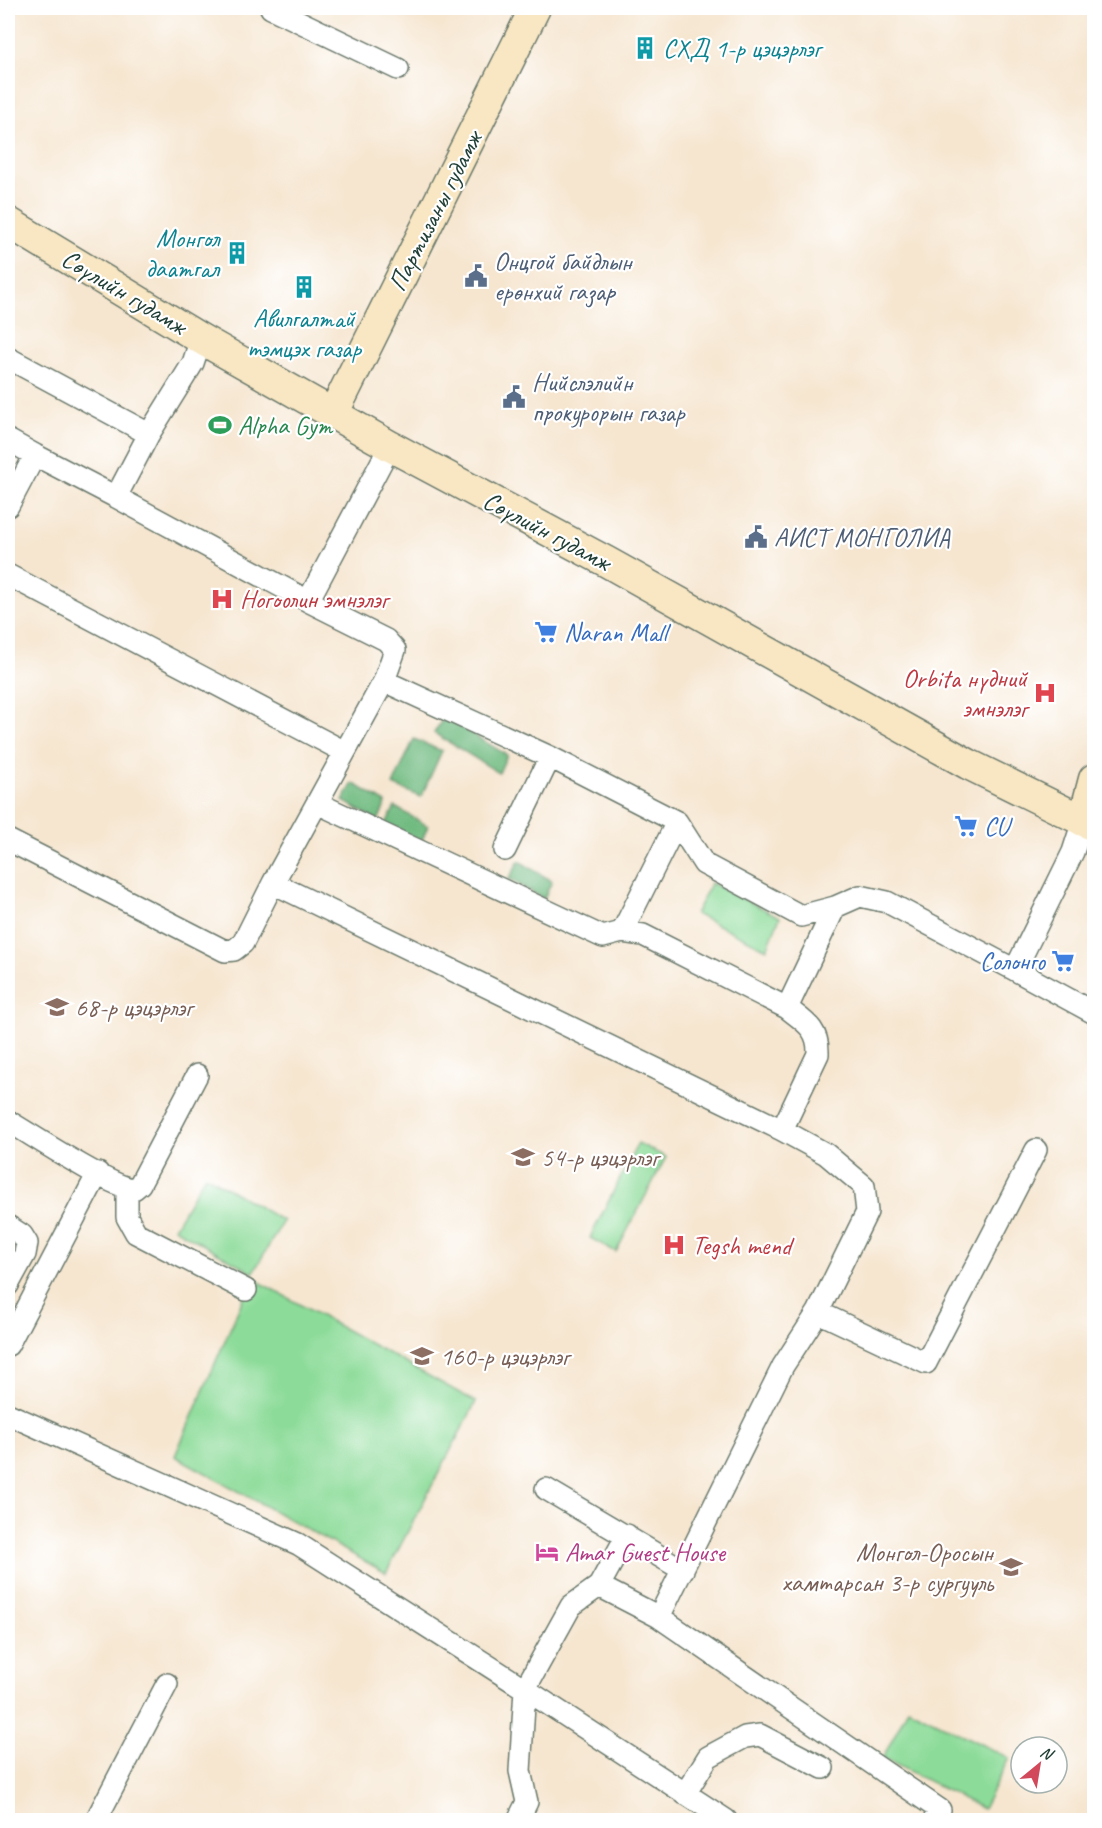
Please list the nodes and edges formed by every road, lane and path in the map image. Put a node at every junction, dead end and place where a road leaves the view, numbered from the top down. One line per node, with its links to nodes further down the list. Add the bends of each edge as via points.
1 (271, 8): 3 (street)
2 (535, 8): 7 (main road, Партизаны гудамж)
3 (398, 69)
4 (8, 222): 5 (main road, Сөүлийн гудамж)
5 (201, 339): 7 (main road, Сөүлийн гудамж); 8 (street, via 193,363)
6 (8, 358): 8 (street)
7 (333, 414): 10 (main road, Сөүлийн гудамж)
8 (149, 434): 12 (street)
9 (8, 440): 11 (street)
10 (390, 446): 15 (street); 22 (main road, Сөүлийн гудамж, via 968,764)
11 (35, 455): 12 (street); 13 (street)
12 (116, 497): 15 (street)
13 (8, 506)
14 (8, 575): 17 (street)
15 (308, 601): 16 (street, via 386,639 395,650)
16 (384, 681): 17 (street); 18 (street)
17 (345, 752): 20 (street)
18 (550, 757): 21 (street); 24 (street)
19 (1095, 779): 22 (main road)
20 (317, 803): 25 (street); 27 (street, via 603,937)
21 (677, 822): 26 (street, via 704,864 801,916); 27 (street)
22 (1089, 824): 28 (street)
23 (8, 840): 25 (street, via 225,951 243,943)
24 (505, 849)
25 (273, 883): 33 (street)
26 (835, 907): 28 (street, via 860,896 887,902); 29 (street)
27 (622, 932): 29 (street, via 643,935)
28 (1015, 970): 30 (street)
29 (787, 1008): 33 (street, via 813,1028 819,1040 818,1054)
30 (1095, 1012)
31 (197, 1076): 36 (street, via 140,1184)
32 (8, 1121): 35 (street)
33 (782, 1130): 40 (street, via 826,1154 864,1186 867,1212)
34 (1036, 1150): 40 (street, via 926,1363)
35 (98, 1173): 36 (street); 41 (street)
36 (127, 1189): 39 (street, via 127,1217 136,1233)
37 (8, 1226): 38 (street, via 27,1242 25,1254)
38 (8, 1285)
39 (246, 1290)
40 (818, 1312): 45 (street, via 783,1366)
41 (8, 1345)
42 (8, 1414): 49 (street, via 298,1544)
43 (546, 1489): 44 (street)
44 (627, 1535): 45 (street); 46 (street)
45 (683, 1570): 47 (street)
46 (599, 1586): 47 (street); 49 (street, via 571,1606)
47 (659, 1617): 55 (street, via 940,1810)
48 (167, 1684): 52 (street)
49 (525, 1689): 51 (street); 53 (street, via 520,1771 527,1802)
50 (823, 1768): 51 (street, via 760,1734 745,1737 708,1757)
51 (686, 1794): 54 (street)
52 (96, 1821)
53 (518, 1821)
54 (726, 1821)
55 (934, 1821)

